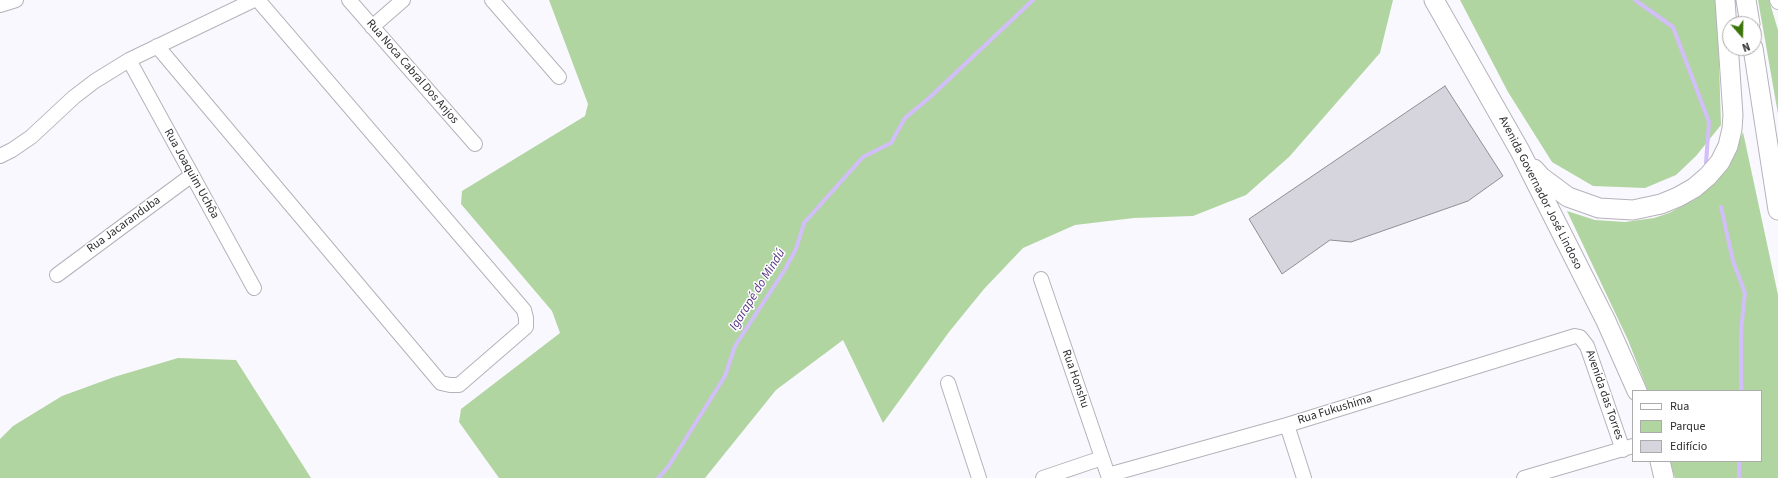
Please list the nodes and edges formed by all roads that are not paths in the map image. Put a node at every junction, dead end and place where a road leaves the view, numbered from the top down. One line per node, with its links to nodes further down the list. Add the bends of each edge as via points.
1 (16, 0): 10 (street)
2 (254, 0): 13 (street)
3 (258, 0): 13 (street, via 524,310 526,327 459,384 441,383)
4 (349, 0): 12 (street, Rua Noca Cabral Dos Anjos)
5 (403, 0): 12 (street)
6 (492, 0): 16 (street)
7 (1434, 0): 18 (main road, Avenida Governador José Lindoso)
8 (1725, 0): 18 (main road, via 1732,129 1728,146 1720,162 1694,188 1661,204 1633,210 1599,208 1568,197 1541,178)
9 (1746, 0): 11 (main road)
10 (0, 5)
11 (1749, 16)
12 (372, 28): 17 (street, Rua Noca Cabral Dos Anjos)
13 (157, 46): 15 (street)
14 (1754, 56): 21 (main road)
15 (129, 60): 19 (street, via 95,81 30,137); 20 (street, Rua Joaquim Uchôa)
16 (559, 77)
17 (475, 144)
18 (1520, 151): 27 (main road, Avenida Governador José Lindoso, via 1606,321)
19 (0, 156)
20 (192, 175): 22 (street, Rua Jacaranduba); 24 (street, Rua Joaquim Uchôa)
21 (1778, 210)
22 (57, 275)
23 (1041, 279): 30 (street, Rua Honshu)
24 (254, 288)
25 (1561, 340): 28 (street, Rua Fukushima); 29 (street, Avenida das Torres, via 1580,337 1587,346)
26 (948, 383): 33 (street)
27 (1637, 390)
28 (1287, 425): 32 (street, Rua Fukushima); 35 (street)
29 (1628, 448): 36 (street)
30 (1102, 458): 32 (street, Rua Honshu); 34 (street)
31 (1660, 462): 37 (main road)
32 (1108, 476)
33 (979, 478)
34 (1043, 478)
35 (1304, 478)
36 (1524, 478)
37 (1664, 478)

